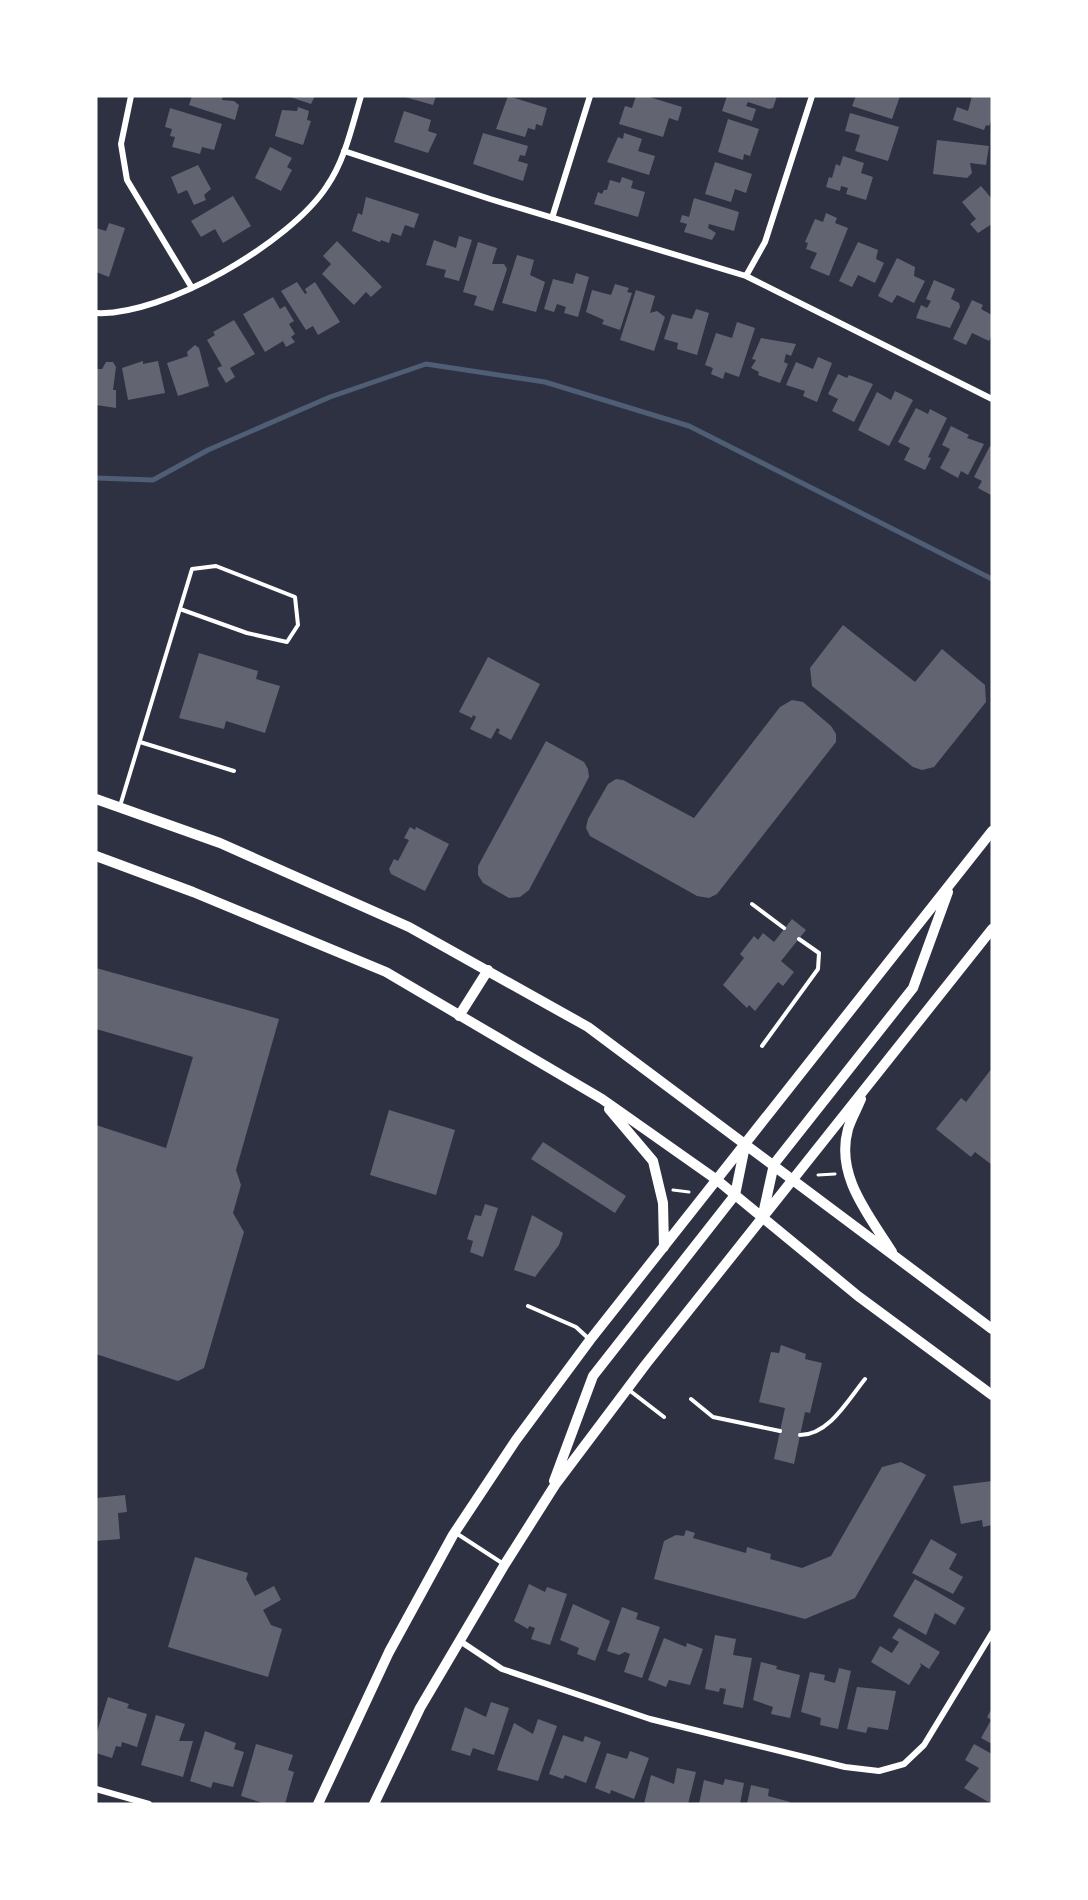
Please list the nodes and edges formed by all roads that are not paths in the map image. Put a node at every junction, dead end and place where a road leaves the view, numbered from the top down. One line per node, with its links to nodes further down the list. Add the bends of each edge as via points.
1 (131, 96): 8 (street, via 121,144 128,180)
2 (361, 96): 5 (street)
3 (590, 96): 6 (street)
4 (813, 96): 7 (street, via 765,242)
5 (344, 151): 6 (street); 8 (street, via 322,193 285,230)
6 (552, 218): 7 (street)
7 (746, 276): 10 (street)
8 (192, 288): 9 (street, via 110,314)
9 (96, 313)
10 (992, 399)
11 (180, 609): 11 (lane, via 192,569 216,566 296,597 298,625 287,642); 12 (lane)
12 (141, 742): 13 (lane); 15 (lane)
13 (234, 771)
14 (96, 799): 15 (main road)
15 (119, 807): 23 (main road, via 220,843 327,890 409,927)
16 (992, 831): 18 (main road)
17 (96, 856): 24 (main road, via 386,972)
18 (952, 882): 28 (main road); 29 (main road, via 913,987)
19 (752, 904): 20 (lane)
20 (784, 928)
21 (992, 929): 26 (main road)
22 (799, 939): 25 (lane, via 819,953 818,969)
23 (488, 970): 24 (main road); 28 (main road, via 588,1027)
24 (459, 1016): 27 (main road)
25 (762, 1046)
26 (867, 1087): 30 (main road); 35 (main road, via 848,1129 847,1171 857,1197)
27 (602, 1099): 31 (main road); 34 (main road, via 653,1161 663,1203)
28 (746, 1143): 29 (main road); 31 (main road); 32 (main road)
29 (774, 1164): 30 (main road); 33 (main road)
30 (793, 1179): 33 (main road); 35 (main road)
31 (717, 1180): 32 (main road); 34 (main road)
32 (735, 1196): 33 (main road); 46 (main road, via 593,1376)
33 (763, 1218): 40 (main road); 41 (main road, via 858,1296)
34 (664, 1247): 38 (main road)
35 (897, 1260): 37 (main road)
36 (528, 1306): 38 (lane, via 576,1327)
37 (992, 1329)
38 (590, 1340): 47 (main road, via 516,1440)
39 (865, 1379): 45 (lane, via 824,1429)
40 (627, 1388): 43 (lane); 46 (main road)
41 (992, 1395)
42 (691, 1399): 44 (lane, via 713,1417)
43 (664, 1417)
44 (780, 1431)
45 (800, 1435)
46 (548, 1497): 48 (main road)
47 (455, 1532): 48 (lane); 53 (main road, via 389,1652)
48 (505, 1564): 50 (main road)
49 (992, 1633): 50 (street, via 924,1744 904,1764 879,1771 845,1767 650,1719 502,1669)
50 (460, 1641): 54 (main road, via 420,1708)
51 (96, 1788): 52 (street)
52 (149, 1804)
53 (318, 1804)
54 (374, 1804)

